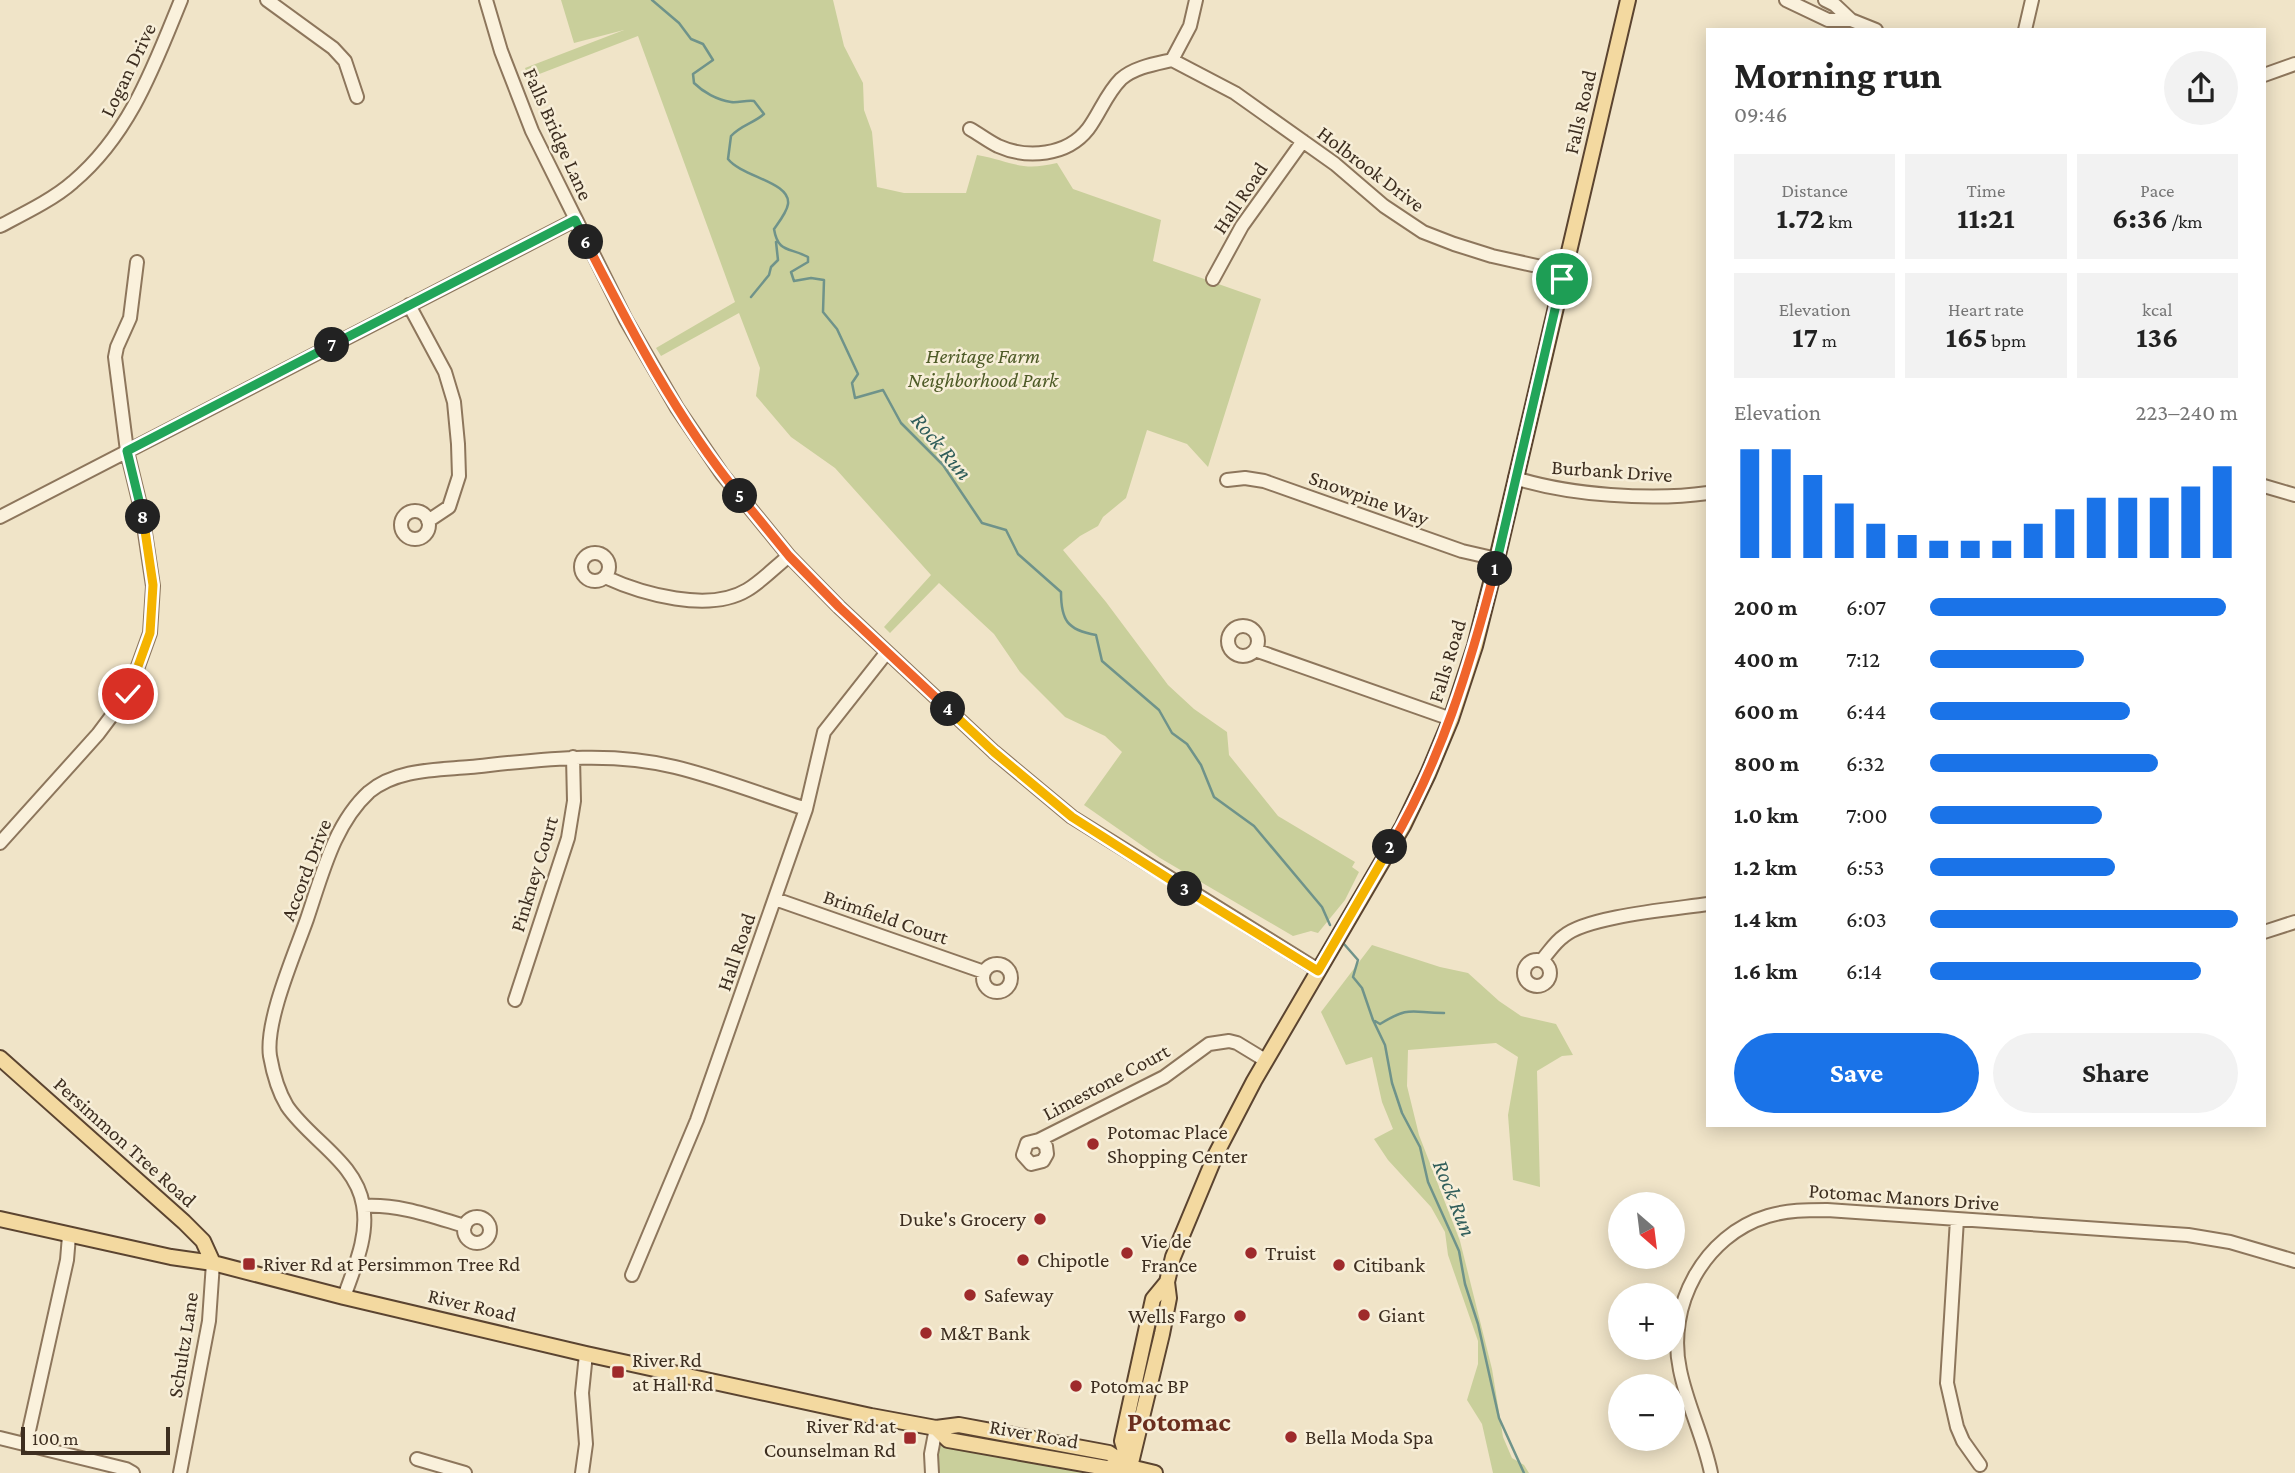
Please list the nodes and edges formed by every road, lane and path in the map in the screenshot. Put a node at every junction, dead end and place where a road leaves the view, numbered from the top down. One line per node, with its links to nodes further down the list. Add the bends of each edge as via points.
1 (181, 0): 19 (street, Logan Drive, via 149,79 119,134 73,182)
2 (267, 0): 15 (street, via 333,48 345,61)
3 (486, 0): 18 (street, Falls Bridge Lane, via 532,131)
4 (1196, 0): 12 (street)
5 (1628, 0): 21 (main road, Falls Road)
6 (1786, 0): 9 (street, via 1828,20)
7 (1825, 0): 9 (street)
8 (2032, 0): 11 (street)
9 (1851, 20): 10 (street)
10 (1871, 28)
11 (2025, 28)
12 (1172, 60): 16 (street, via 1148,65 1123,78 1085,133 1057,151 1015,151); 17 (street, Holbrook Drive, via 1235,93)
13 (2295, 64): 14 (street)
14 (2266, 74)
15 (357, 97)
16 (970, 129)
17 (1303, 141): 21 (street, Holbrook Drive, via 1423,232 1492,256); 22 (street, Hall Road, via 1242,226)
18 (575, 220): 23 (street); 32 (street, Falls Bridge Lane, via 677,408 722,474)
19 (0, 226)
20 (137, 262): 24 (street, via 130,318 116,357)
21 (1564, 272): 25 (main road, Falls Road)
22 (1213, 279)
23 (409, 305): 24 (street); 31 (street, via 450,387 458,444 459,476 449,507)
24 (127, 451): 30 (street); 40 (street, via 153,585 150,633 140,666 128,694 98,734)
25 (1514, 478): 28 (street, Burbank Drive, via 1602,493); 33 (main road, Falls Road)
26 (1227, 480): 33 (street, Snowpine Way, via 1264,481 1462,551)
27 (2266, 487): 29 (street)
28 (1706, 493)
29 (2295, 495)
30 (0, 517)
31 (428, 520)
32 (789, 556): 34 (street, via 747,590 729,598 692,601 628,588); 36 (street, Falls Bridge Lane)
33 (1497, 559): 37 (main road, Falls Road)
34 (605, 577)
35 (1255, 650): 37 (street)
36 (887, 652): 39 (street, Hall Road, via 824,732); 46 (street, Falls Bridge Lane, via 1072,817)
37 (1451, 719): 46 (main road, Falls Road, via 1403,826)
38 (573, 757): 39 (street, Accord Drive, via 675,766); 48 (street, Pinkney Court, via 574,801 568,838); 52 (street, Accord Drive, via 393,778 371,791 348,815 328,858 278,1005 270,1052 286,1105 348,1171)
39 (807, 809): 41 (street, Hall Road)
40 (0, 843)
41 (775, 898): 47 (street, Brimfield Court); 59 (street, Hall Road, via 697,1119)
42 (1706, 904): 45 (street, via 1578,927)
43 (2295, 922): 44 (street)
44 (2266, 931)
45 (1542, 960)
46 (1318, 971): 50 (main road, Falls Road)
47 (984, 972)
48 (515, 1000)
49 (0, 1058): 58 (main road, Persimmon Tree Road, via 184,1222 203,1241)
50 (1265, 1060): 51 (street, Limestone Court, via 1237,1043 1209,1044 1164,1077); 67 (main road, Falls Road, via 1216,1154 1173,1257 1162,1334)
51 (1039, 1140)
52 (364, 1206): 55 (street, via 404,1208); 60 (street, Accord Drive, via 362,1243)
53 (0, 1219): 56 (main road, River Road)
54 (1957, 1219): 57 (street, Potomac Manors Drive, via 2188,1235); 66 (street, via 1947,1383 1957,1427); 74 (street, Potomac Manors Drive, via 1793,1210 1766,1216 1731,1234 1701,1265 1688,1289 1676,1335 1679,1370)
55 (465, 1226)
56 (69, 1236): 58 (main road, River Road); 64 (street)
57 (2295, 1261)
58 (213, 1263): 60 (main road, River Road); 69 (street, Schultz Lane, via 209,1321)
59 (632, 1275)
60 (344, 1297): 61 (main road, River Road)
61 (586, 1354): 62 (main road, River Road); 71 (street)
62 (936, 1428): 67 (main road, River Road, via 959,1425 1109,1454); 72 (street)
63 (0, 1438): 64 (street)
64 (26, 1444): 68 (street)
65 (416, 1459): 70 (street)
66 (1980, 1465)
67 (1130, 1470): 73 (main road, River Road)
68 (133, 1473)
69 (180, 1473)
70 (465, 1473)
71 (582, 1473)
72 (932, 1473)
73 (1155, 1473)
74 (1711, 1473)

